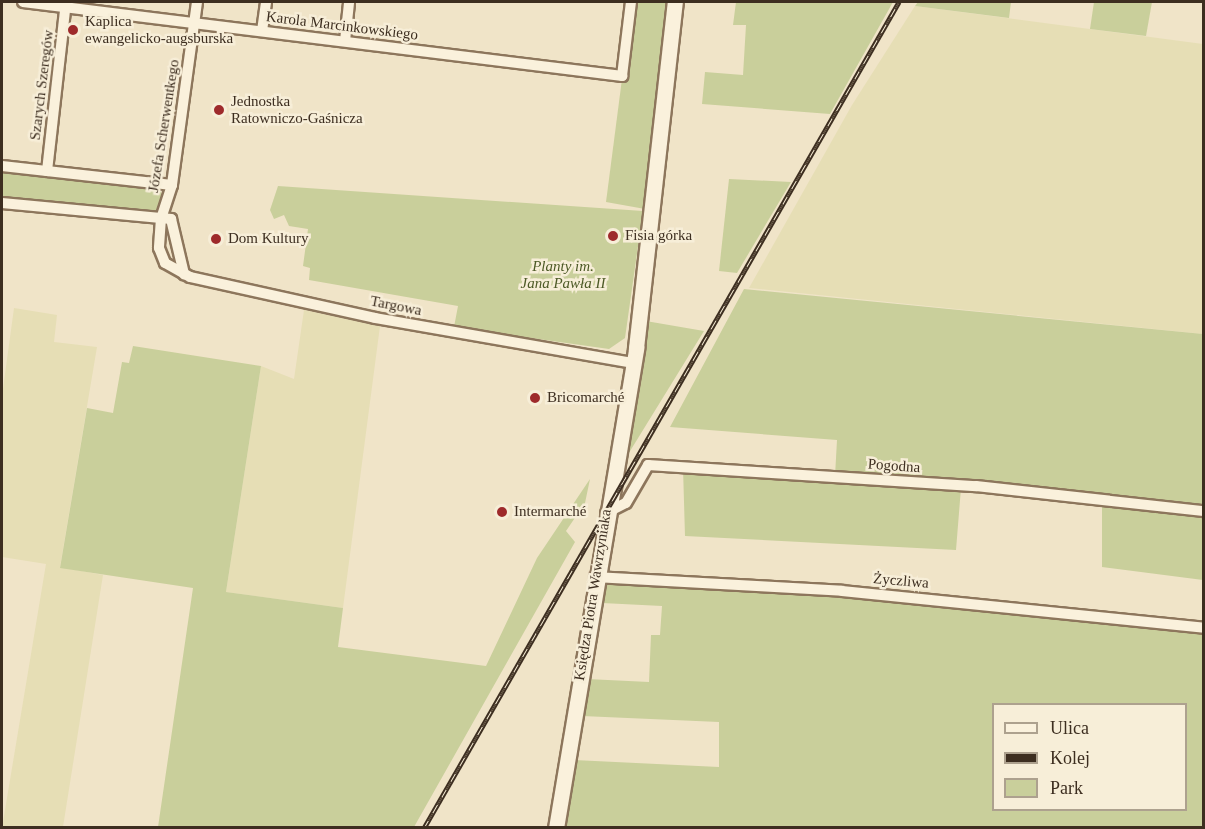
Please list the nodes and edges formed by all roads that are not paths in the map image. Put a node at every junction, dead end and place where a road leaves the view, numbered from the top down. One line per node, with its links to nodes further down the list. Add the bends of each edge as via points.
1 (23, 2): 7 (street, Karola Marcinkowskiego)
2 (198, 2): 8 (street, Józefa Scherwentkego)
3 (266, 2): 9 (street)
4 (349, 2): 10 (street)
5 (631, 2): 10 (street, Karola Marcinkowskiego, via 622,76)
6 (675, 2): 17 (main road, Księdza Piotra Wawrzyniaka)
7 (66, 4): 8 (street, Karola Marcinkowskiego); 12 (street, Szarych Szeregów)
8 (195, 23): 9 (street, Karola Marcinkowskiego); 13 (street, Józefa Scherwentkego)
9 (262, 31): 10 (street, Karola Marcinkowskiego)
10 (345, 41)
11 (2, 166): 12 (street)
12 (47, 171): 13 (street)
13 (172, 185): 15 (street, Józefa Scherwentkego)
14 (2, 203): 15 (street)
15 (161, 218): 16 (street, via 176,224); 16 (street, Targowa, via 161,259)
16 (184, 274): 17 (street, Targowa, via 375,318)
17 (633, 363): 19 (main road, Księdza Piotra Wawrzyniaka)
18 (1203, 511): 19 (street, Pogodna, via 976,486 648,465 626,503)
19 (606, 513): 20 (main road, Księdza Piotra Wawrzyniaka)
20 (595, 577): 21 (street, Życzliwa, via 853,592); 22 (main road, Księdza Piotra Wawrzyniaka)
21 (1203, 628)
22 (556, 828)

